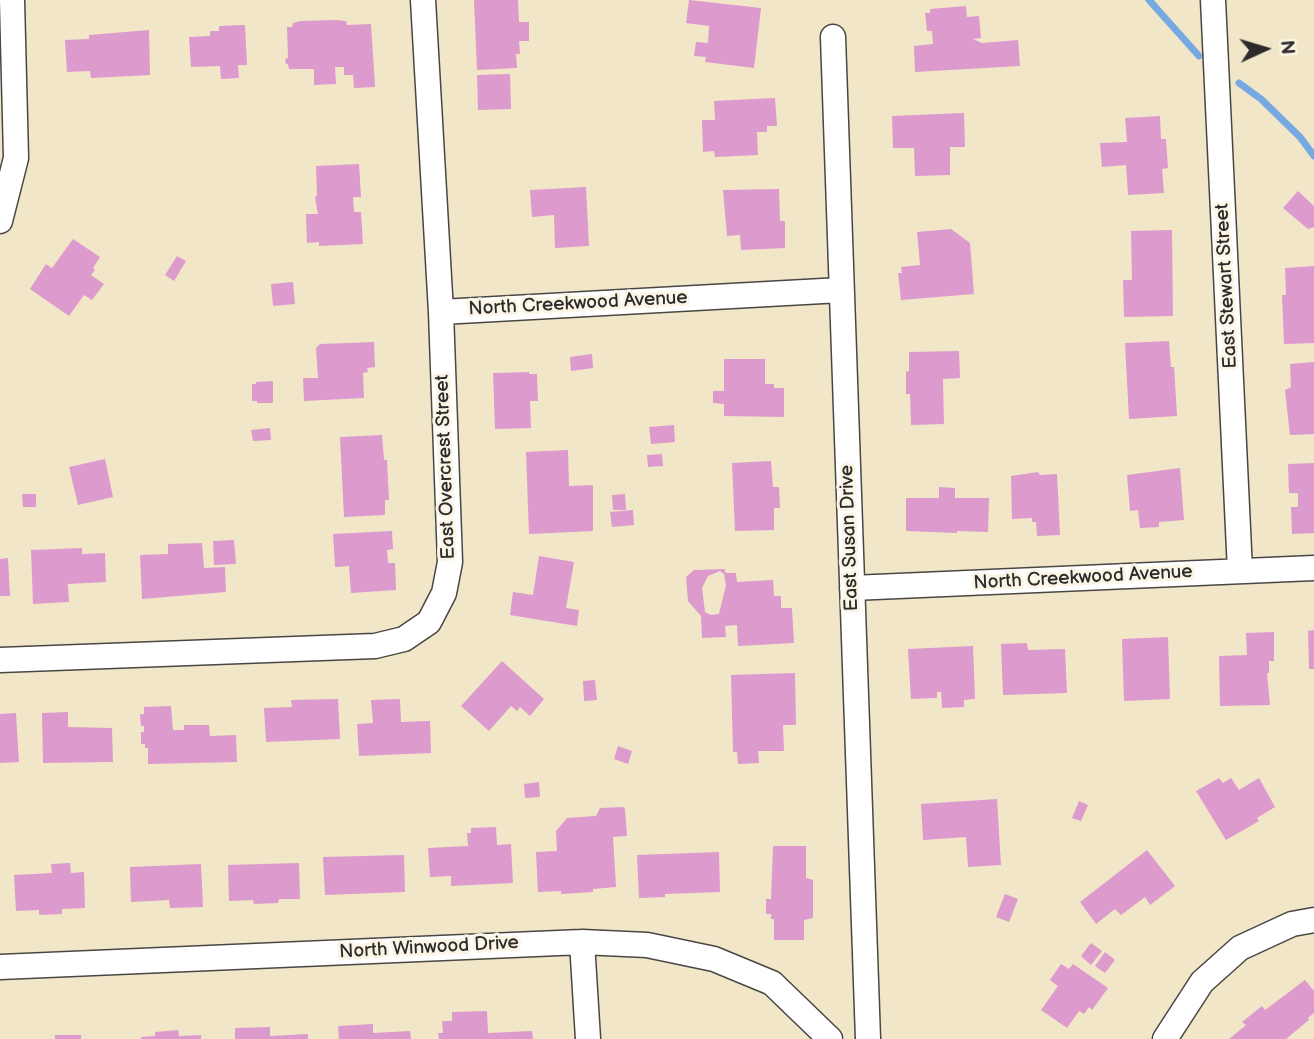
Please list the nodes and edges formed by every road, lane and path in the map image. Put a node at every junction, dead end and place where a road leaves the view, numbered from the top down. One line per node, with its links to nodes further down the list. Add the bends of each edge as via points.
1 (12, 0): 5 (street, via 16,158)
2 (423, 0): 7 (street, East Overcrest Street)
3 (1213, 0): 9 (street, East Stewart Street)
4 (833, 37): 6 (street, East Susan Drive)
5 (0, 221)
6 (841, 290): 7 (street, North Creekwood Avenue); 10 (street, East Susan Drive)
7 (441, 312): 11 (street, East Overcrest Street, via 450,562 444,593 429,622 404,639 375,646)
8 (1314, 568): 9 (street, North Creekwood Avenue)
9 (1240, 571): 10 (street, North Creekwood Avenue)
10 (852, 588): 17 (street, East Susan Drive)
11 (0, 660)
12 (1314, 920): 18 (street, via 1292,924 1240,948 1202,982)
13 (582, 942): 14 (street, North Winwood Drive); 15 (street); 16 (street, North Winwood Drive, via 647,945 714,959 772,983)
14 (0, 967)
15 (588, 1039)
16 (830, 1039)
17 (868, 1039)
18 (1165, 1039)

